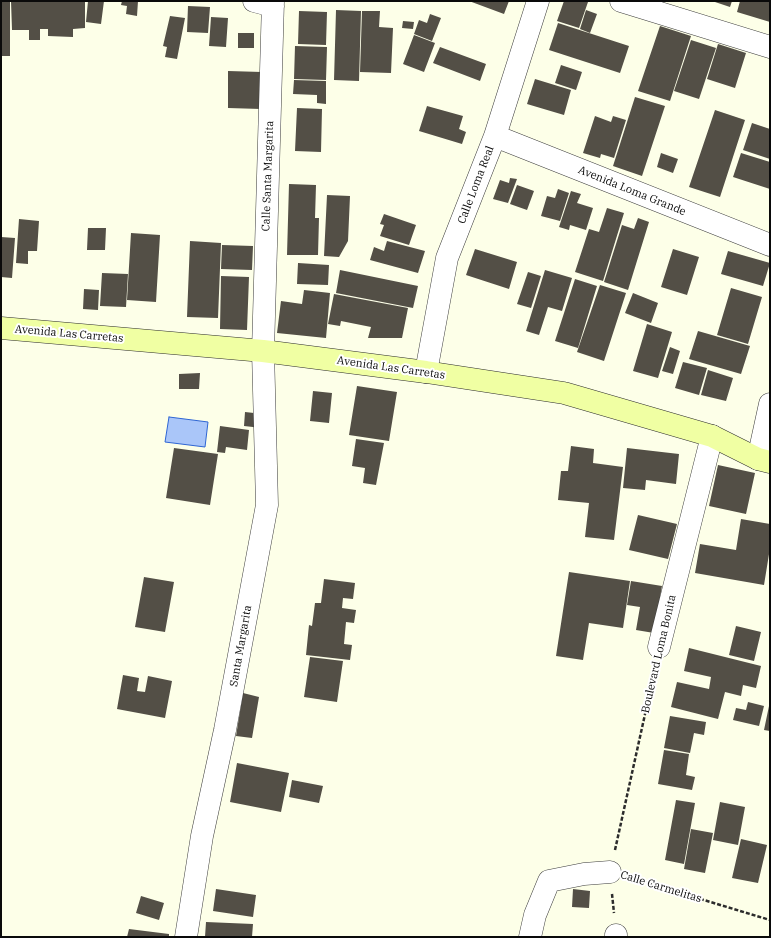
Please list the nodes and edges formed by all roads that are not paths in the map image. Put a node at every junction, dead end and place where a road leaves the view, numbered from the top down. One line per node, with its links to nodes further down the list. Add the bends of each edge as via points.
1 (538, 1): 5 (street, Calle Loma Real)
2 (621, 1): 4 (street)
3 (267, 3): 8 (street, Calle Santa Margarita)
4 (770, 47)
5 (495, 136): 6 (street, Avenida Loma Grande); 9 (street, Calle Loma Real, via 447,258)
6 (770, 245)
7 (1, 328): 8 (street, Avenida Las Carretas)
8 (263, 351): 9 (street, Avenida Las Carretas); 15 (street, Santa Margarita, via 267,505 225,730 202,836)
9 (426, 372): 11 (street, Avenida Las Carretas, via 564,393)
10 (770, 404): 12 (street)
11 (712, 436): 12 (street, Avenida Las Carretas); 13 (street, Boulevard Loma Bonita)
12 (764, 461)
13 (660, 647)
14 (610, 872): 16 (street, Calle Carmelitas, via 549,881 535,915)
15 (186, 937)
16 (530, 937)

